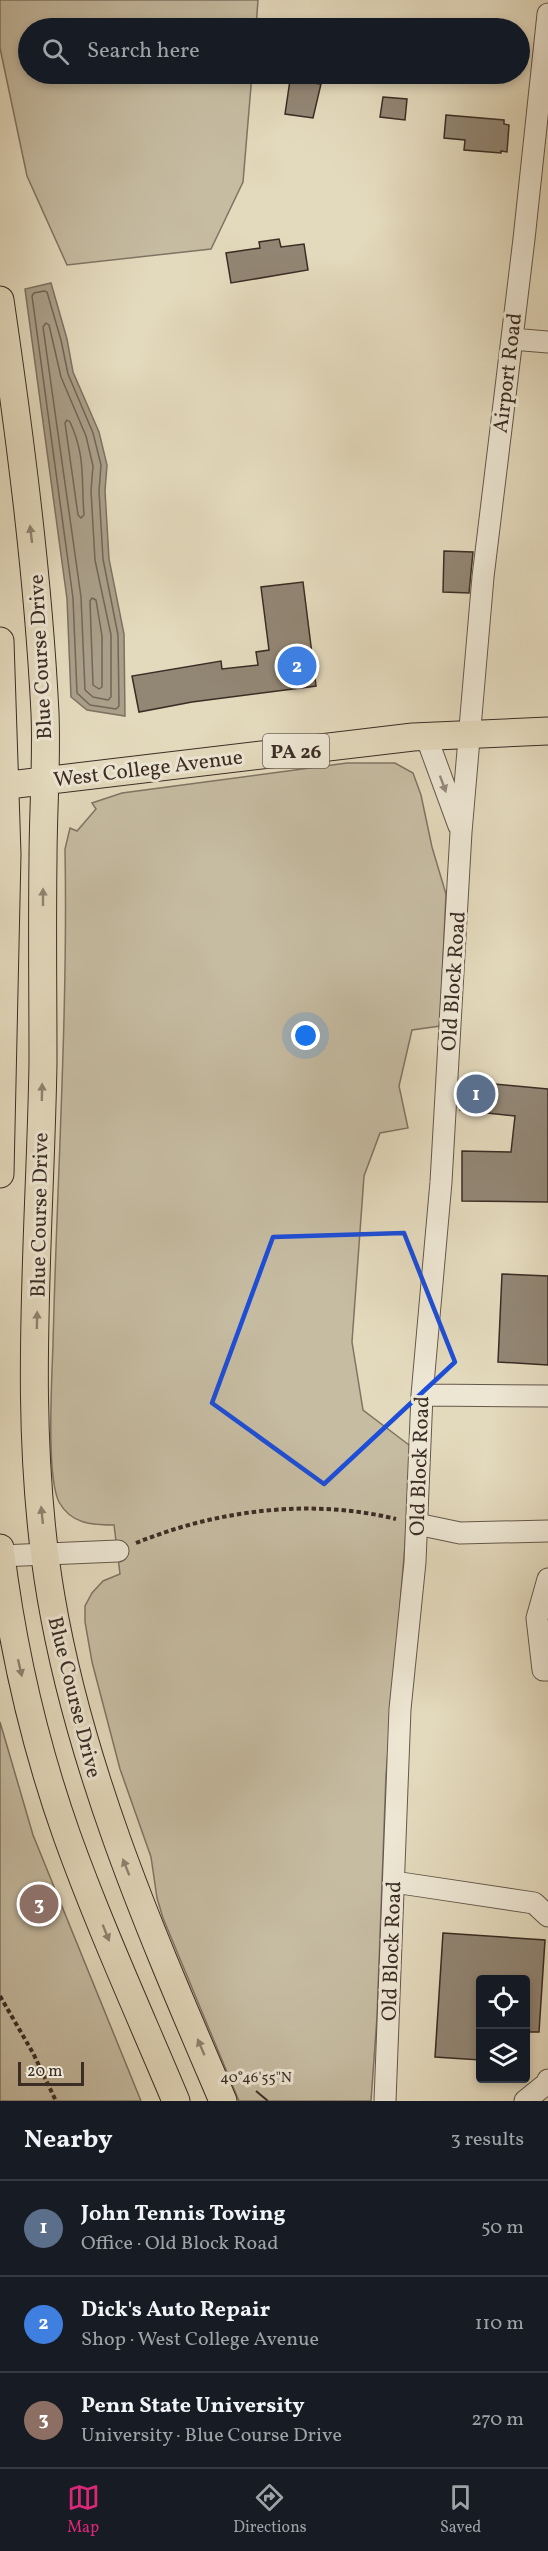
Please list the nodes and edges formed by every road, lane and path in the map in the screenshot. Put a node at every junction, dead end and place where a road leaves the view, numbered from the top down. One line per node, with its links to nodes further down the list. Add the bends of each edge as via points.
1 (548, 14): 2 (street, Airport Road)
2 (539, 176): 4 (street, Airport Road)
3 (0, 300): 10 (main road, Blue Course Drive, one-way to 3, via 45,719 36,576)
4 (512, 339): 5 (street); 8 (street, Airport Road, via 483,577)
5 (548, 342)
6 (0, 641): 11 (main road, Blue Course Drive)
7 (548, 731): 8 (main road, West College Avenue / PA 26)
8 (471, 733): 9 (main road, West College Avenue / PA 26); 12 (street, Old Block Road)
9 (426, 736): 10 (main road, West College Avenue / PA 26); 12 (street, Old Block Road, one-way to 12)
10 (44, 780): 11 (main road, West College Avenue / PA 26); 20 (main road, Blue Course Drive, one-way to 10, via 37,1469 35,1372)
11 (3, 786): 13 (main road, Blue Course Drive, via 6,972)
12 (461, 832): 14 (street, Old Block Road, via 441,1182)
13 (0, 1174)
14 (422, 1395): 15 (street); 16 (street, Old Block Road)
15 (548, 1396)
16 (417, 1524): 17 (street, via 460,1533); 18 (path, via 365,1511 273,1509 205,1521); 23 (street, Old Block Road, via 400,1709)
17 (548, 1531)
18 (118, 1551): 20 (street)
19 (0, 1553): 20 (street); 28 (main road, Blue Course Drive, one-way to 28, via 14,1642 64,1825)
20 (45, 1554): 29 (main road, Blue Course Drive, one-way to 20, via 126,1866 86,1752 62,1652)
21 (548, 1579): 22 (street, via 537,1618 543,1670)
22 (548, 1670)
23 (394, 1882): 24 (street, via 534,1903); 30 (street, Old Block Road)
24 (548, 1916)
25 (0, 1996): 27 (path)
26 (548, 2080): 31 (street)
27 (57, 2101)
28 (176, 2101)
29 (223, 2101)
30 (385, 2101)
31 (525, 2101)

